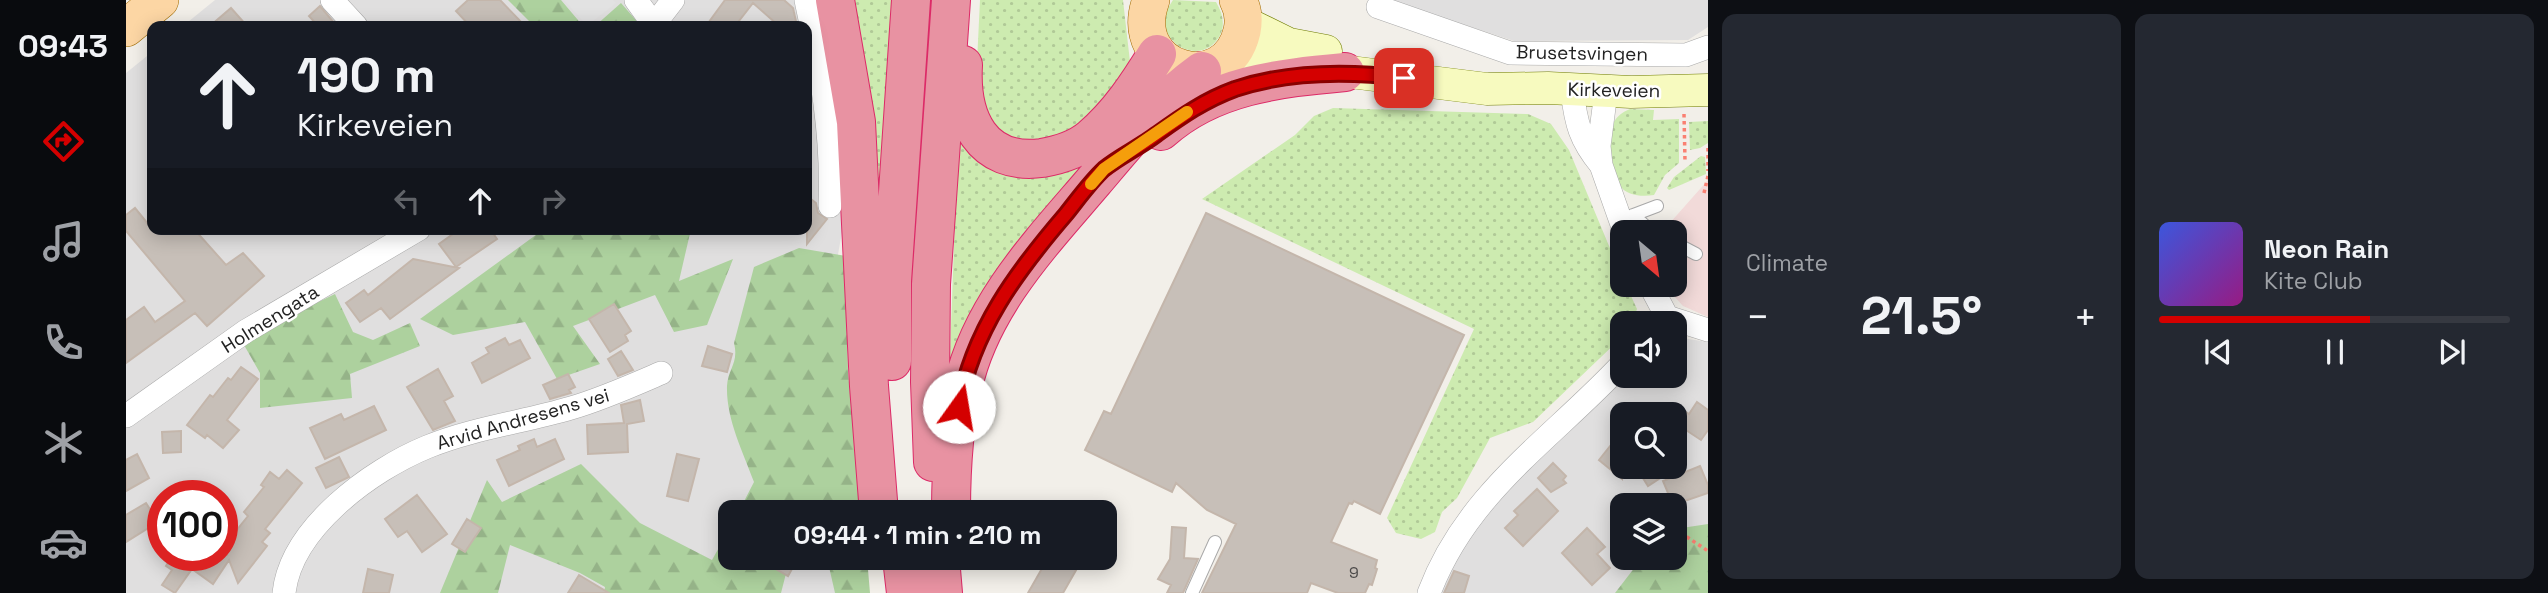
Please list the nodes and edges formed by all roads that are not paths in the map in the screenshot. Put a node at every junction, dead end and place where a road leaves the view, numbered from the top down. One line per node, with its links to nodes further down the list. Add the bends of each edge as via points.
1 (160, 0): 20 (main road)
2 (188, 0): 14 (main road)
3 (332, 0): 15 (street)
4 (636, 0): 16 (street)
5 (673, 0): 17 (street)
6 (806, 0): 18 (street)
7 (835, 0): 44 (highway, via 856,122)
8 (911, 0): 45 (highway, via 892,281)
9 (951, 0): 46 (highway, via 931,284)
10 (967, 0): 24 (highway, via 962,80 966,107 974,129 990,148 1006,156 1058,156 1089,140 1136,89)
11 (1150, 0): 24 (main road, via 1148,38)
12 (1379, 3): 22 (street, Brusetsvingen, via 1510,54 1686,55)
13 (1241, 11): 25 (main road, via 1239,44); 27 (main road, Kirkeveien, via 1275,39 1306,48 1504,75)
14 (162, 21)
15 (351, 21)
16 (651, 21)
17 (658, 21)
18 (811, 21)
19 (812, 26): 32 (street, via 831,139)
20 (126, 28)
21 (147, 34): 23 (main road)
22 (1708, 47)
23 (126, 51)
24 (1157, 54): 25 (main road, via 1185,70)
25 (1214, 66): 26 (main road, Kirkeveien, via 1286,64); 31 (highway, via 1158,107)
26 (1345, 72): 27 (main road, Kirkeveien, via 1487,89); 31 (highway, via 1272,80 1218,96)
27 (1560, 90): 28 (main road, Kirkeveien); 30 (street, via 1587,149)
28 (1606, 92): 29 (main road, Kirkeveien); 30 (street)
29 (1695, 94)
30 (1601, 165): 34 (street)
31 (1104, 169): 47 (highway, via 1032,253 981,334 963,383 954,430)
32 (830, 206)
33 (1657, 206): 35 (lane)
34 (1625, 220)
35 (1631, 220)
36 (409, 235): 43 (street, Holmengata, via 246,331)
37 (1687, 249): 38 (lane)
38 (1696, 254)
39 (1687, 325): 40 (street)
40 (1708, 330)
41 (661, 373): 52 (street, Arvid Andresens vei, via 569,409 426,447 373,477 312,530 298,551)
42 (1610, 375): 56 (street, via 1502,478 1467,522)
43 (126, 416)
44 (878, 500)
45 (898, 500)
46 (936, 500)
47 (951, 500)
48 (1215, 542): 55 (lane)
49 (903, 570): 53 (highway)
50 (942, 570): 54 (highway)
51 (949, 570): 54 (highway)
52 (284, 593)
53 (906, 593)
54 (946, 593)
55 (1192, 593)
56 (1429, 593)

